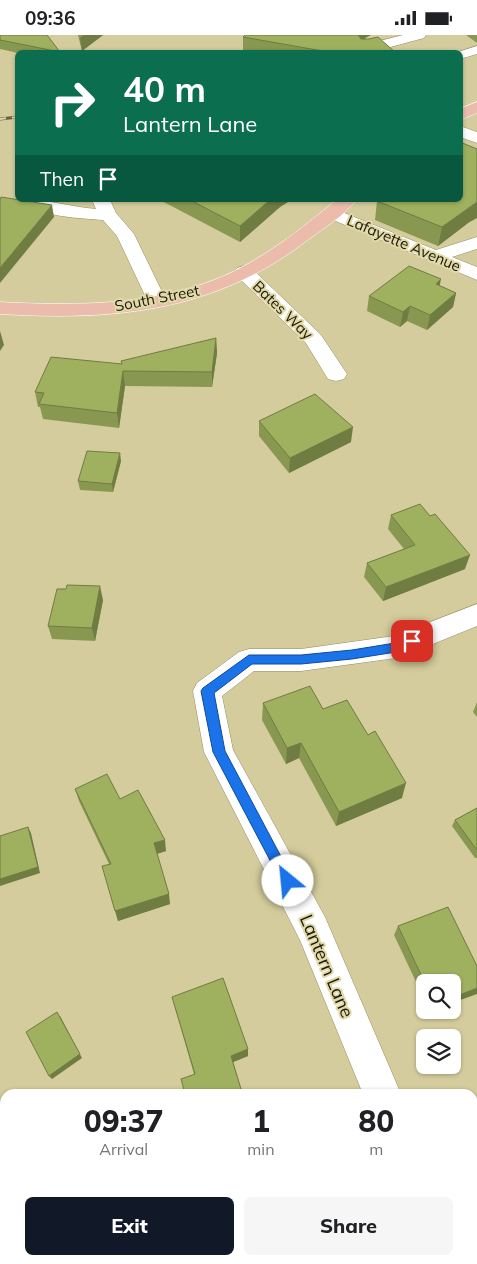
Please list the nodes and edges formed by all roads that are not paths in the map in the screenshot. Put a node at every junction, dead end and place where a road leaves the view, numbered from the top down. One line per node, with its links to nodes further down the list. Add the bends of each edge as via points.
1 (419, 35): 2 (street)
2 (365, 49)
3 (477, 50): 4 (street)
4 (463, 54)
5 (463, 132): 6 (street)
6 (477, 138)
7 (38, 202): 9 (street, via 51,208)
8 (337, 204): 11 (street, Lafayette Avenue); 12 (main road, South Street, via 283,250)
9 (104, 208): 14 (street, via 126,234)
10 (477, 243): 11 (street)
11 (435, 256): 13 (street, Lafayette Avenue)
12 (244, 272): 14 (main road, South Street, via 207,288); 16 (street, Bates Way, via 314,339)
13 (477, 274)
14 (156, 300): 15 (main road, South Street, via 93,309 31,311)
15 (0, 308)
16 (336, 373)
17 (477, 615): 18 (street, Lantern Lane, via 396,647 301,660 249,660 207,691 219,752 313,929)
18 (380, 1089)

